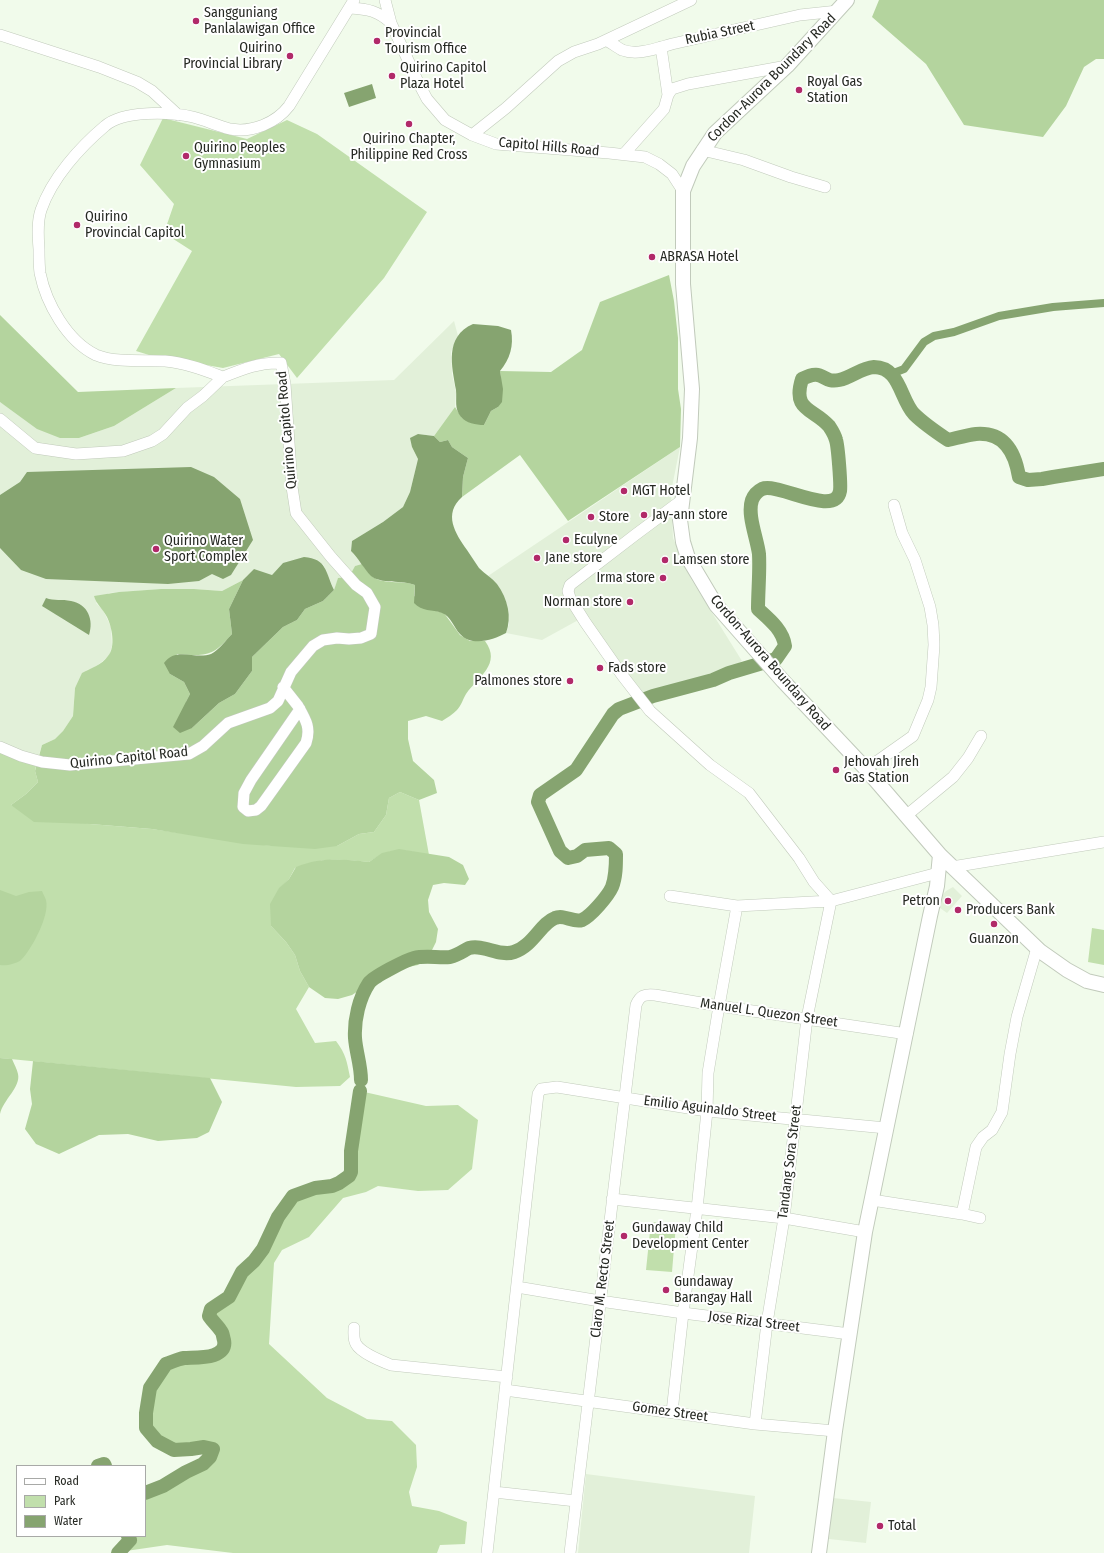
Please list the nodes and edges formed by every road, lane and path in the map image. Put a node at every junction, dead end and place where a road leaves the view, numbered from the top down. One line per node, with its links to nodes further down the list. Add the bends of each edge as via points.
1 (385, 0): 6 (street, Capitol Hills Road)
2 (691, 0): 8 (street)
3 (847, 0): 5 (main road, Cordon-Aurora Boundary Road)
4 (352, 4): 6 (street, via 382,15); 12 (street, via 289,106 278,117 254,129 232,129)
5 (838, 11): 9 (street, Rubia Street, via 800,15); 10 (main road, Cordon-Aurora Boundary Road)
6 (391, 23): 13 (street, Capitol Hills Road, via 427,98 445,120)
7 (0, 35): 12 (street, via 137,82 152,91)
8 (606, 40): 9 (street, Rubia Street, via 624,51 638,52); 13 (street, via 558,61)
9 (661, 47): 11 (street)
10 (787, 66): 11 (street, via 678,86); 14 (main road, Cordon-Aurora Boundary Road, via 730,118)
11 (668, 95): 15 (street, via 664,109)
12 (178, 115): 18 (street, via 123,117 106,125 65,167 49,191 41,210 38,235 40,273 59,320 80,344 97,355 115,359 185,363)
13 (472, 136): 15 (street, Capitol Hills Road, via 496,144)
14 (702, 150): 16 (street, via 744,160); 17 (main road, Cordon-Aurora Boundary Road)
15 (624, 154): 17 (street, Capitol Hills Road, via 659,164 672,174)
16 (825, 187)
17 (683, 191): 20 (main road, Cordon-Aurora Boundary Road, via 683,284 692,389 690,438)
18 (223, 377): 19 (street, via 187,408 163,434 152,442 123,451 76,454 35,448); 22 (street, Quirino Capitol Road, via 251,366 281,363 296,513 331,558 367,593 375,607 371,634 361,638 323,640 313,646 291,672)
19 (0, 419)
20 (682, 500): 26 (main road, Cordon-Aurora Boundary Road, via 680,520 688,558 716,605); 33 (street, via 570,585 570,598 650,711 710,765 750,793 814,882)
21 (894, 505): 26 (street, via 930,607 934,645 931,688 913,736)
22 (283, 687): 23 (street); 25 (street, Quirino Capitol Road, via 278,701 270,708 228,723 203,746 189,754 70,766 42,762)
23 (300, 709): 23 (street, via 244,793 244,807 248,811 261,806 306,743 308,728)
24 (981, 736): 27 (street, via 953,776)
25 (0, 747)
26 (864, 768): 27 (main road, Cordon-Aurora Boundary Road)
27 (906, 815): 29 (main road, Cordon-Aurora Boundary Road)
28 (1104, 842): 30 (street)
29 (940, 855): 30 (main road, Cordon-Aurora Boundary Road); 31 (main road)
30 (954, 870): 31 (main road); 35 (main road, Cordon-Aurora Boundary Road)
31 (938, 880): 33 (street); 40 (main road)
32 (670, 896): 34 (street)
33 (831, 901): 34 (street); 39 (street, Tandang Sora Street)
34 (737, 906): 38 (street)
35 (1037, 948): 36 (main road, Cordon-Aurora Boundary Road, via 1067,970); 48 (street, via 1017,1017 1002,1112 992,1130 976,1147)
36 (1104, 985)
37 (636, 1005): 38 (street, Manuel L. Quezon Street, via 641,996 649,994); 41 (street, Claro M. Recto Street)
38 (719, 1006): 39 (street, Manuel L. Quezon Street); 42 (street, via 708,1073)
39 (807, 1018): 40 (street, Manuel L. Quezon Street); 43 (street, Tandang Sora Street)
40 (907, 1034): 44 (main road)
41 (625, 1098): 42 (street, Emilio Aguinaldo Street); 45 (street, Claro M. Recto Street); 52 (street, Emilio Aguinaldo Street, via 557,1087 541,1089 538,1094)
42 (707, 1111): 43 (street, Emilio Aguinaldo Street); 47 (street)
43 (795, 1119): 44 (street, Emilio Aguinaldo Street); 49 (street, Tandang Sora Street)
44 (886, 1128): 46 (main road)
45 (612, 1199): 47 (street); 53 (street, Claro M. Recto Street)
46 (872, 1200): 48 (street); 51 (main road)
47 (697, 1209): 49 (street); 54 (street)
48 (962, 1214): 50 (street)
49 (784, 1218): 51 (street); 55 (street, Tandang Sora Street)
50 (980, 1218)
51 (865, 1232): 57 (main road)
52 (517, 1287): 53 (street, Jose Rizal Street); 58 (street)
53 (600, 1301): 54 (street, Jose Rizal Street); 60 (street, Claro M. Recto Street)
54 (683, 1314): 55 (street, Jose Rizal Street); 61 (street)
55 (767, 1323): 57 (street, Jose Rizal Street); 62 (street, Tandang Sora Street)
56 (354, 1328): 58 (street, via 354,1342 358,1347 386,1363)
57 (850, 1334): 63 (main road)
58 (507, 1377): 59 (street)
59 (505, 1390): 60 (street, Gomez Street); 64 (street)
60 (588, 1402): 61 (street, Gomez Street); 65 (street, Claro M. Recto Street)
61 (672, 1412): 62 (street, Gomez Street)
62 (755, 1424): 63 (street, Gomez Street)
63 (834, 1431): 68 (main road)
64 (494, 1492): 65 (street); 66 (street)
65 (576, 1501): 67 (street, Claro M. Recto Street)
66 (487, 1553)
67 (570, 1553)
68 (819, 1553)

